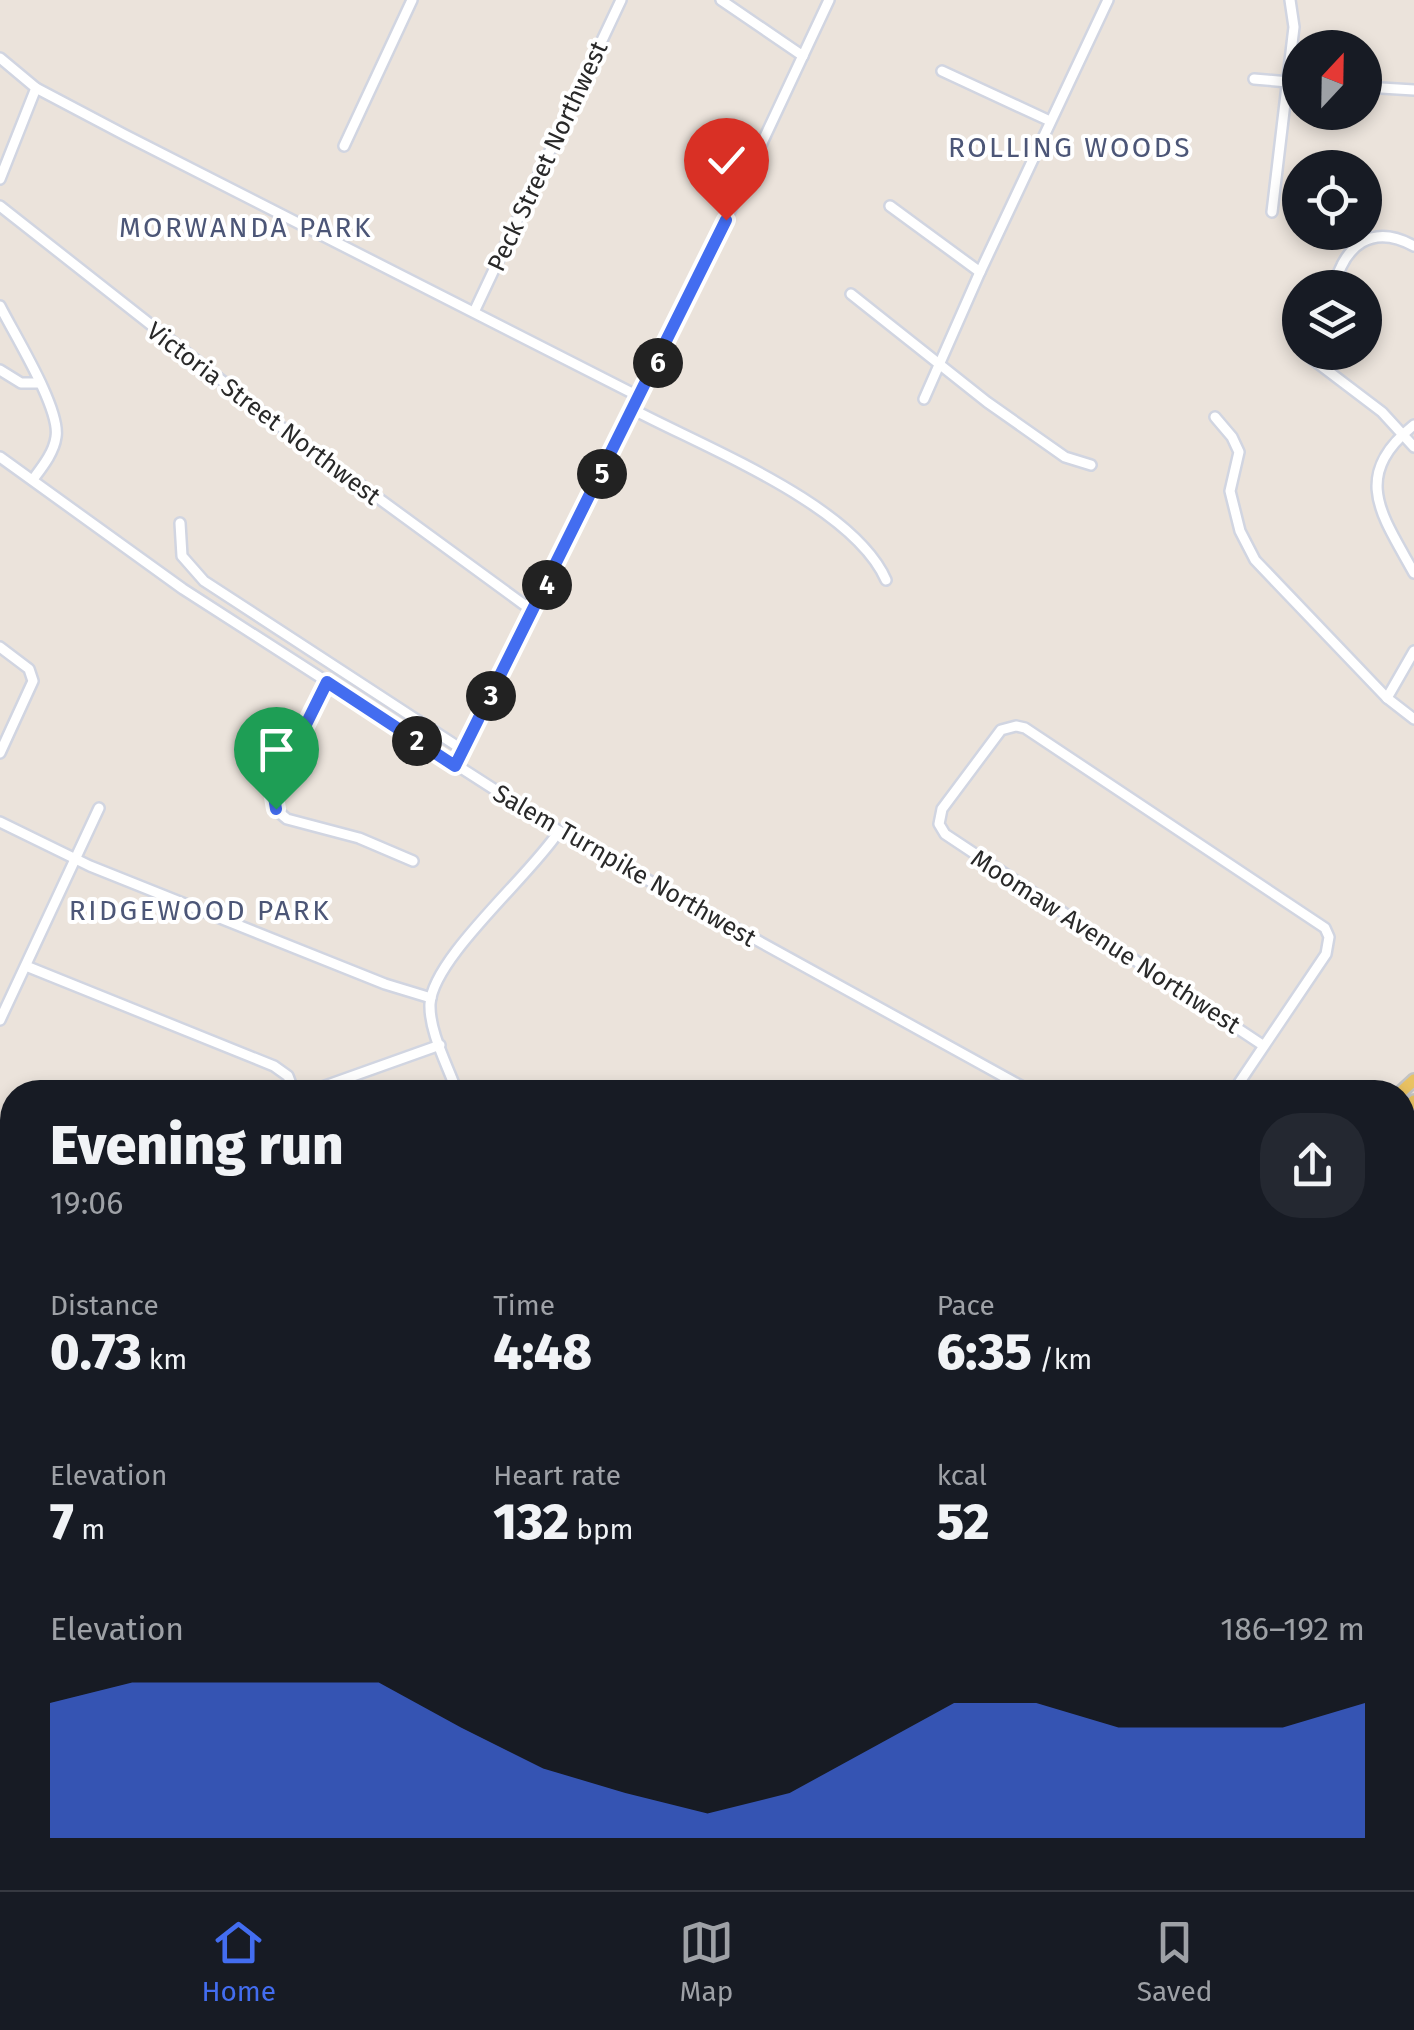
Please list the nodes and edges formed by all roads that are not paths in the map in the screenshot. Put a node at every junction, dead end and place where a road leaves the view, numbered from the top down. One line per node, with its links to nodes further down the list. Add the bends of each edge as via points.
1 (412, 0): 18 (street)
2 (621, 0): 28 (street, Peck Street Northwest)
3 (721, 0): 8 (street)
4 (829, 0): 8 (street)
5 (1108, 0): 16 (street)
6 (1290, 0): 7 (street)
7 (1294, 30)
8 (803, 56): 33 (street)
9 (0, 58): 13 (street)
10 (942, 71): 16 (street)
11 (1254, 79): 12 (street)
12 (1282, 81)
13 (36, 88): 19 (street); 28 (street)
14 (1382, 88): 15 (street)
15 (1414, 90)
16 (1050, 121): 25 (street)
17 (1282, 130): 22 (street)
18 (344, 146)
19 (0, 179)
20 (0, 206): 46 (street, Victoria Street Northwest, via 246,401)
21 (890, 206): 25 (street)
22 (1272, 212)
23 (1414, 246): 24 (street, via 1389,237 1360,243)
24 (1340, 270)
25 (980, 272): 29 (street)
26 (851, 294): 29 (street)
27 (0, 306): 32 (street)
28 (474, 312): 33 (street)
29 (940, 364): 34 (street); 41 (street, via 1065,457)
30 (0, 370): 32 (street)
31 (1332, 370): 38 (street)
32 (40, 383): 42 (street, via 57,435)
33 (640, 397): 35 (street)
34 (924, 399)
35 (634, 410): 45 (street, via 822,510 870,554); 46 (street)
36 (1215, 417): 50 (street, via 1239,452 1231,484 1234,511 1254,560)
37 (1414, 425): 38 (street)
38 (1403, 434): 39 (street); 44 (street, via 1381,465 1376,499)
39 (1414, 447)
40 (0, 457): 42 (street, Salem Turnpike Northwest)
41 (1091, 465)
42 (34, 478): 49 (street, Salem Turnpike Northwest, via 162,574)
43 (180, 522): 52 (street, via 182,556 204,581)
44 (1414, 573)
45 (886, 580)
46 (534, 612): 52 (street)
47 (0, 647): 53 (street, via 29,669 32,681)
48 (1414, 651): 50 (street)
49 (327, 682): 54 (street, Salem Turnpike Northwest); 59 (street, via 273,791 276,809 292,821 359,838)
50 (1387, 698): 51 (street)
51 (1414, 718)
52 (463, 750): 54 (street)
53 (0, 754)
54 (455, 766): 57 (street, Salem Turnpike Northwest)
55 (99, 808): 58 (street)
56 (0, 822): 58 (street)
57 (559, 832): 61 (street, via 440,975); 68 (street, Salem Turnpike Northwest)
58 (76, 858): 60 (street); 61 (street)
59 (412, 861)
60 (26, 966): 62 (street); 65 (street, via 274,1066)
61 (431, 998): 63 (street)
62 (0, 1020)
63 (440, 1045): 66 (street); 67 (street)
64 (1264, 1046): 64 (street, Moomaw Avenue Northwest, via 948,836 939,824 942,809 1001,730 1023,727 1320,923 1330,937 1326,954); 69 (street)
65 (290, 1080)
66 (342, 1080)
67 (453, 1080)
68 (1010, 1080)
69 (1241, 1080)

